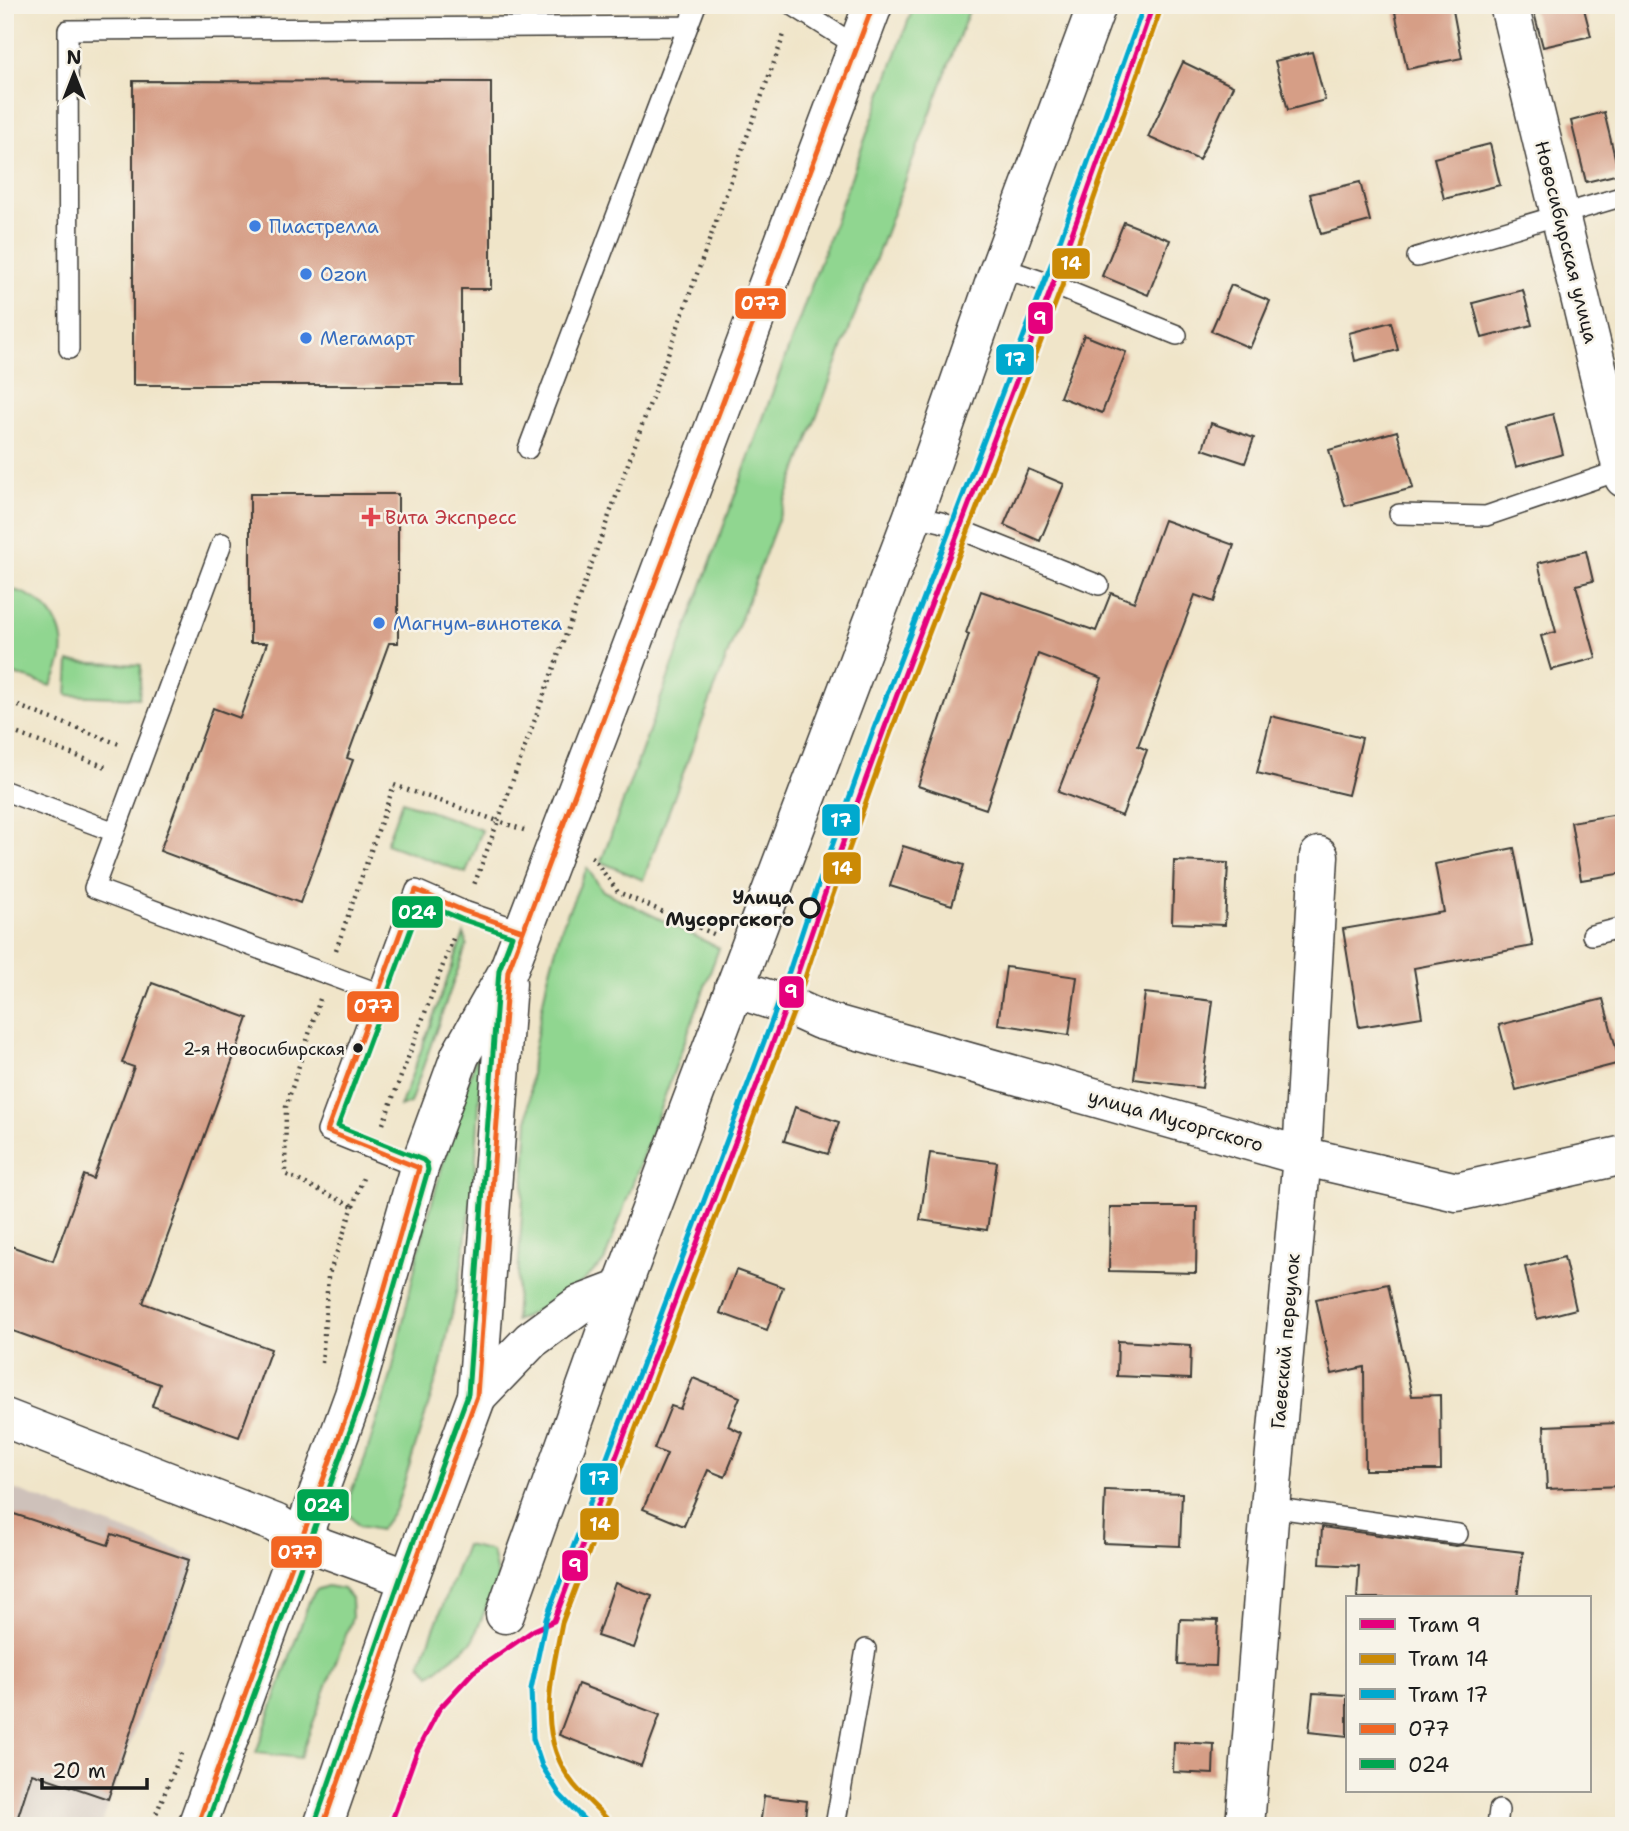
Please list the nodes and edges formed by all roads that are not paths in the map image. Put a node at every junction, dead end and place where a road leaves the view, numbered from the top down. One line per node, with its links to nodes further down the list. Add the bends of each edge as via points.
1 (696, 5): 6 (lane)
2 (792, 5): 7 (lane)
3 (873, 5): 7 (street)
4 (1097, 5): 11 (street)
5 (1509, 5): 9 (street, Новосибирская улица)
6 (688, 26): 13 (lane, via 68,30); 14 (lane)
7 (858, 47): 24 (street)
8 (1624, 196): 9 (lane)
9 (1560, 215): 10 (lane); 15 (street, Новосибирская улица)
10 (1417, 257)
11 (1000, 267): 12 (lane); 17 (street)
12 (1177, 335)
13 (69, 349)
14 (528, 449)
15 (1623, 472): 16 (lane, via 1486,516)
16 (1399, 514)
17 (912, 516): 19 (lane, via 941,522); 27 (street)
18 (222, 543): 21 (lane)
19 (1099, 586)
20 (5, 791): 21 (lane)
21 (115, 832): 28 (lane, via 94,888)
22 (1319, 856): 30 (street, Гаевский переулок)
23 (1624, 927): 25 (lane)
24 (523, 931): 26 (street); 28 (lane, via 416,890)
25 (1592, 935)
26 (508, 971): 31 (street, via 460,1056); 33 (street)
27 (734, 988): 30 (street, улица Мусоргского, via 820,1020); 32 (street)
28 (378, 993): 31 (lane, via 327,1131)
29 (1624, 1155): 30 (street, улица Мусоргского, via 1457,1192)
30 (1302, 1156): 35 (street, Гаевский переулок)
31 (419, 1168): 37 (street, via 354,1395)
32 (621, 1289): 33 (street, via 579,1305 531,1340); 39 (street)
33 (477, 1396): 38 (street)
34 (5, 1418): 37 (street, via 275,1523)
35 (1270, 1507): 36 (lane); 44 (street, Гаевский переулок)
36 (1458, 1534)
37 (300, 1540): 38 (street); 41 (street)
38 (409, 1579): 42 (street)
39 (505, 1614)
40 (866, 1649): 43 (lane)
41 (197, 1826)
42 (323, 1826)
43 (835, 1826)
44 (1245, 1826)

